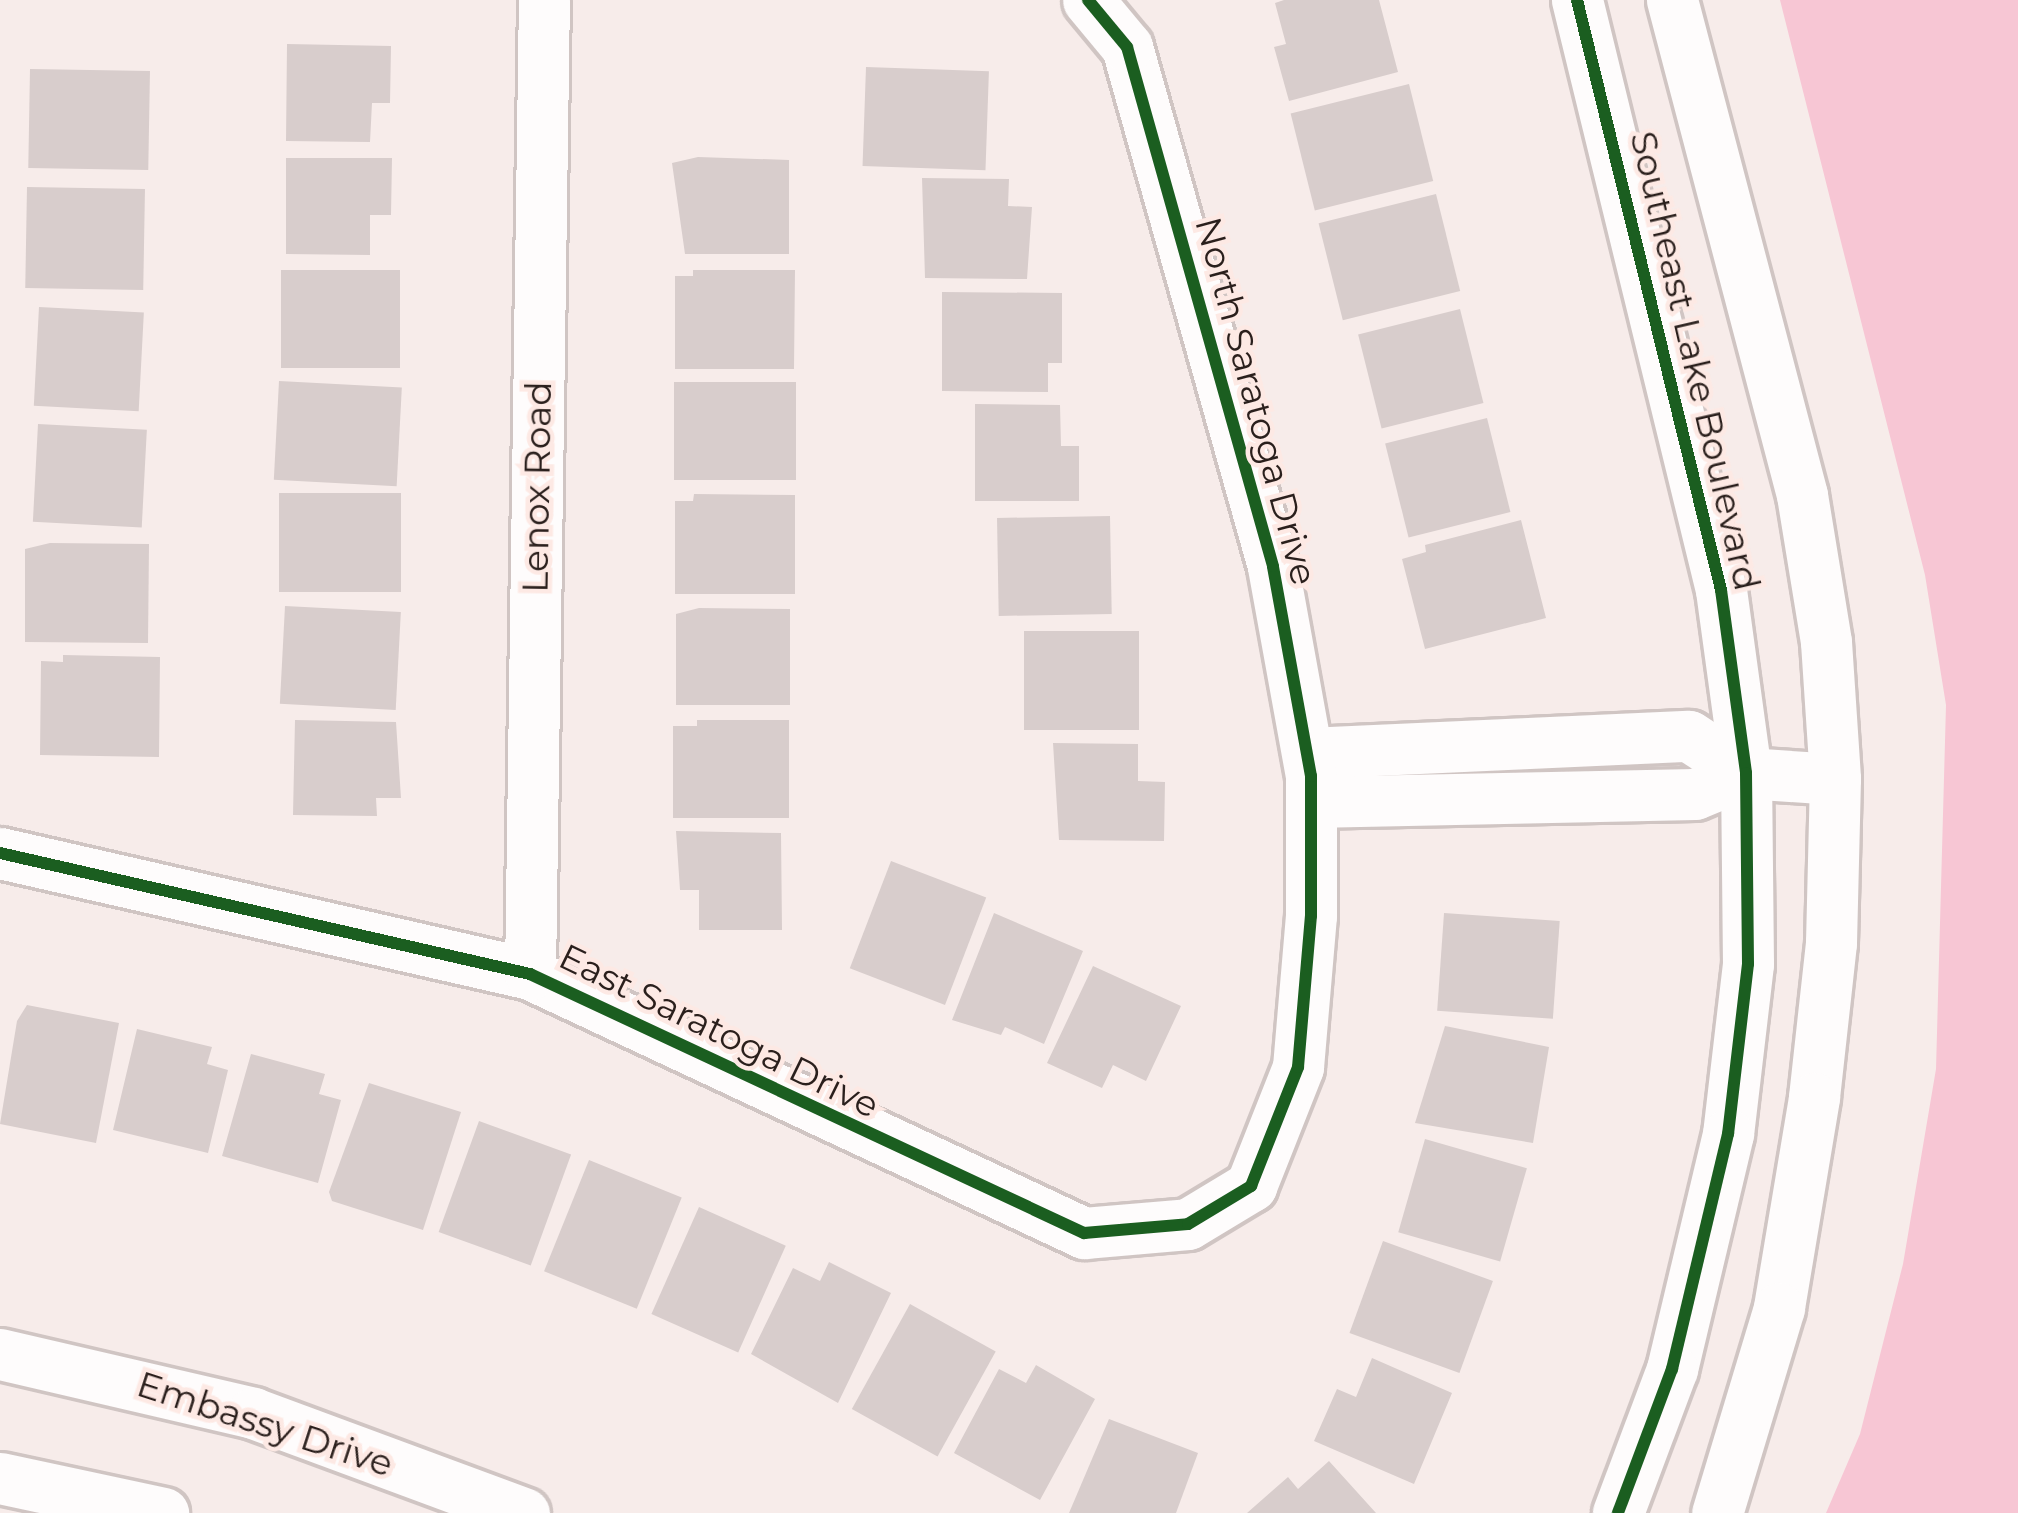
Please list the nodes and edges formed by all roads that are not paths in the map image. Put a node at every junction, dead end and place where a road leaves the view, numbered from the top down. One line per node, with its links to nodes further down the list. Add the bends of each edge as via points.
1 (544, 0): 9 (street, Lenox Road)
2 (1088, 0): 6 (street, North Saratoga Drive, via 1127,47 1274,566)
3 (1577, 0): 5 (street, Southeast Lake Boulevard, via 1721,590)
4 (1672, 0): 7 (street, Southeast Lake Boulevard, via 1802,495 1826,642)
5 (1746, 773): 6 (street, via 1695,794); 7 (street); 15 (street, Southeast Lake Boulevard, via 1748,964 1728,1134 1672,1369)
6 (1310, 777): 10 (street, North Saratoga Drive, via 1298,1067)
7 (1835, 779): 16 (street, Southeast Lake Boulevard, via 1831,943 1814,1098 1778,1308)
8 (0, 853): 9 (street, East Saratoga Drive)
9 (530, 974): 10 (street, East Saratoga Drive, via 1084,1233 1188,1224)
10 (1251, 1186)
11 (0, 1354): 14 (street, Embassy Drive, via 254,1413)
12 (0, 1478): 13 (street)
13 (163, 1513)
14 (524, 1513)
15 (1618, 1513)
16 (1717, 1513)

